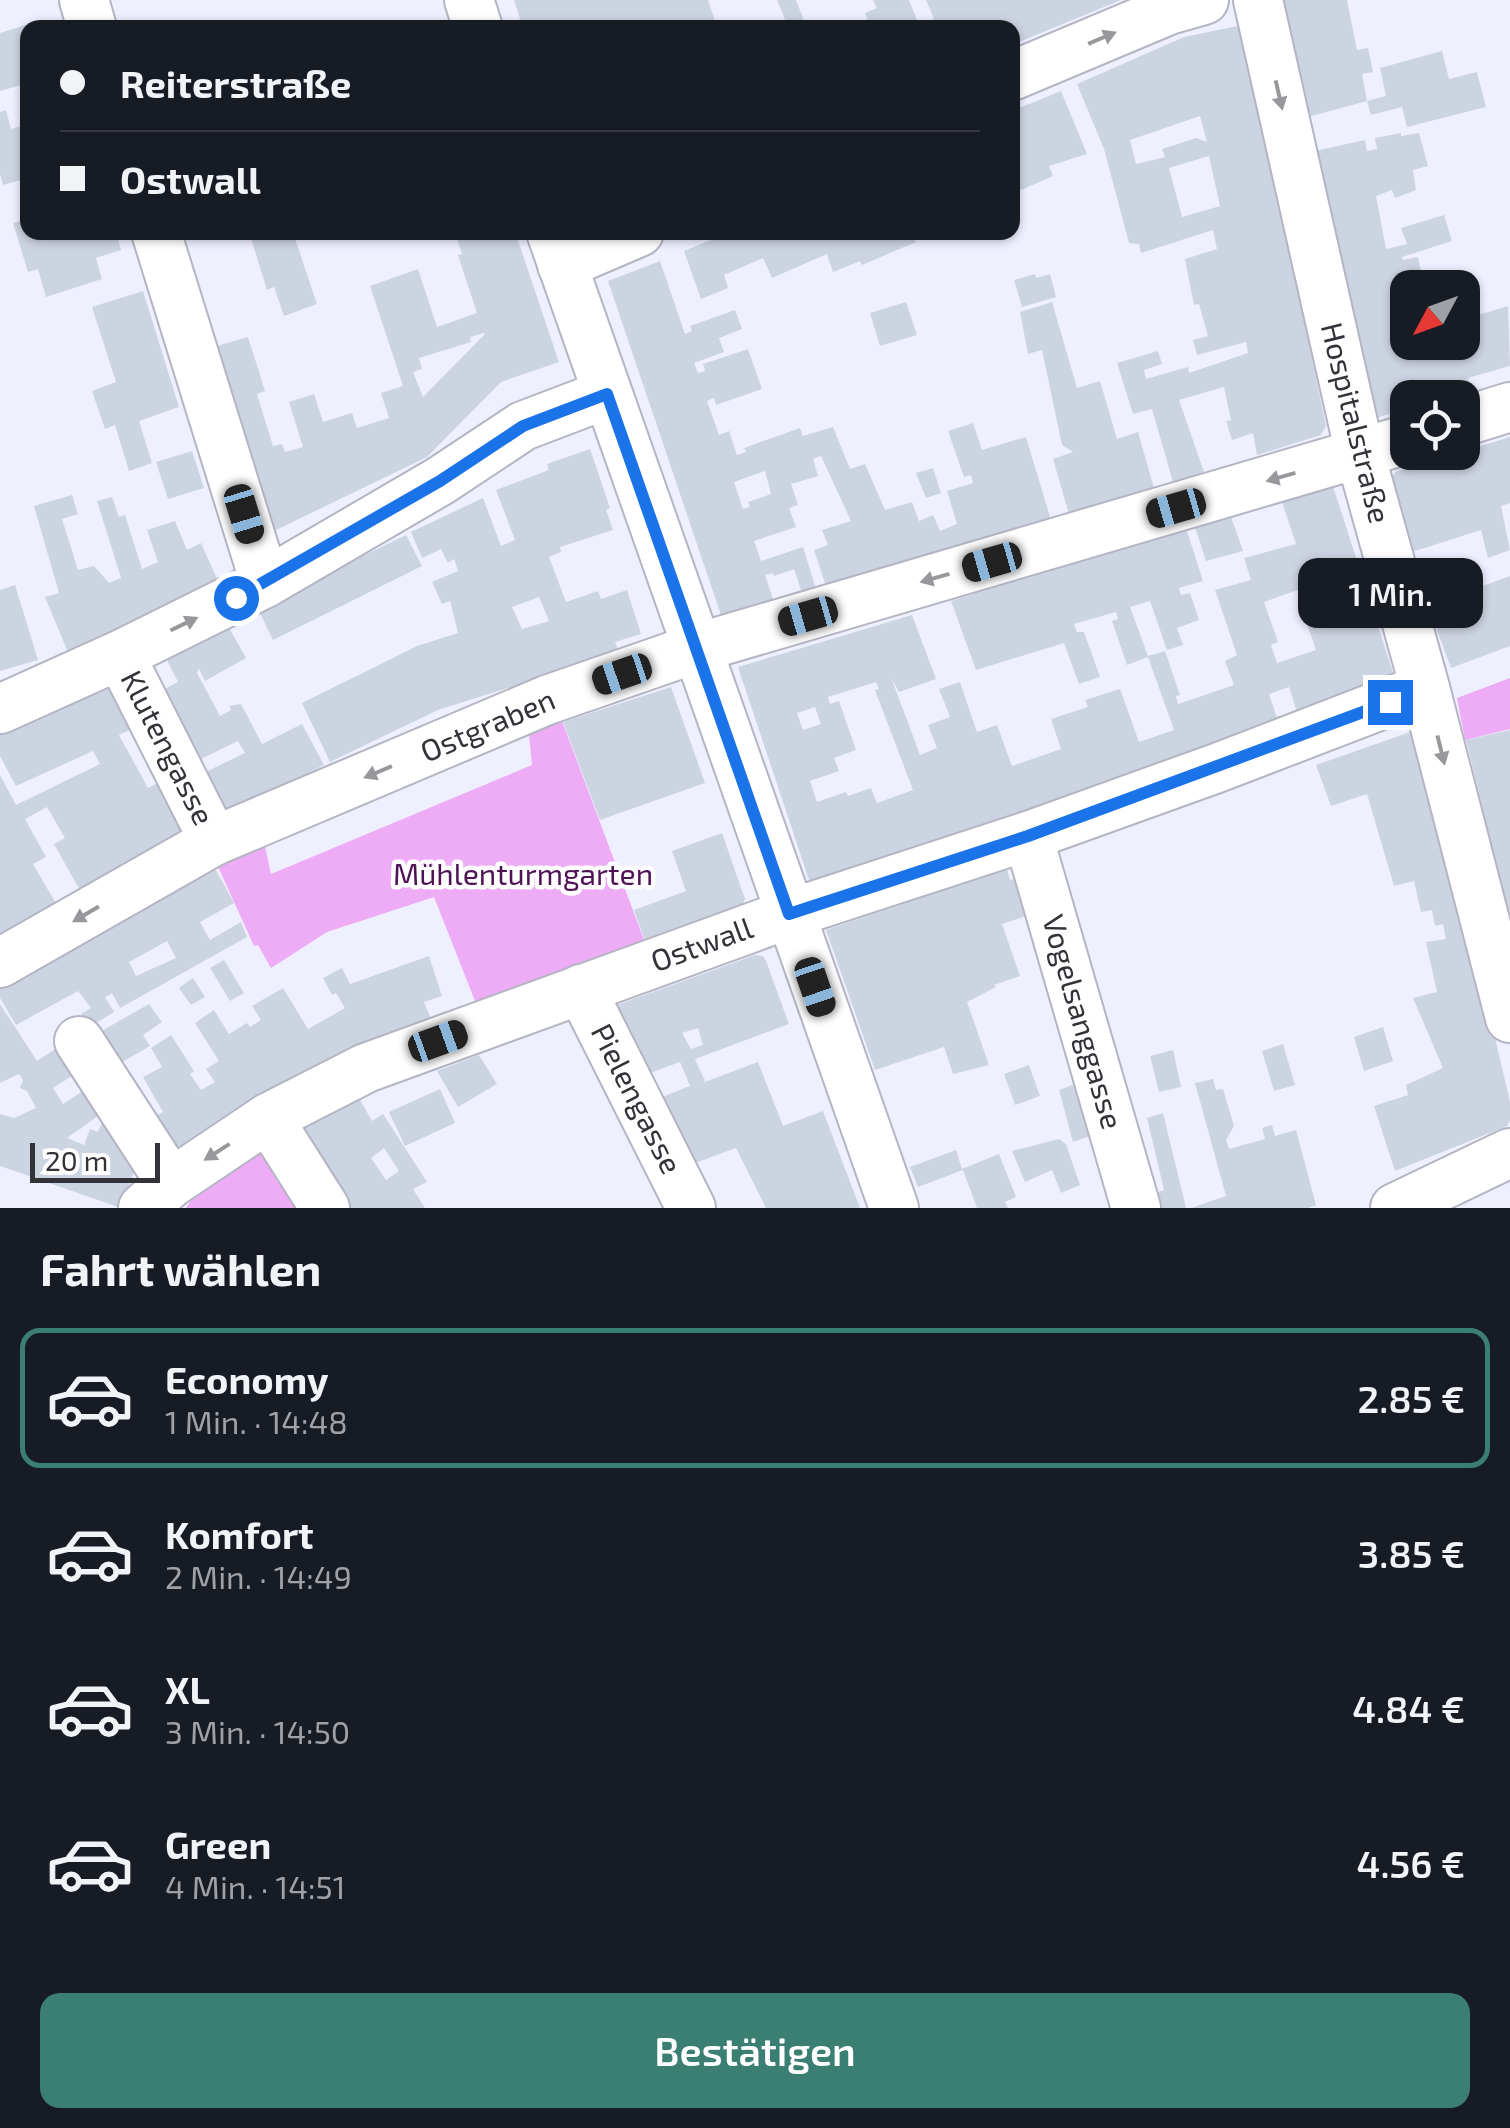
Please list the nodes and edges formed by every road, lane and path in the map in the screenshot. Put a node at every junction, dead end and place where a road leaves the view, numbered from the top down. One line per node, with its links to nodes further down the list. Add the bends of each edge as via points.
1 (1204, 0): 3 (street, one-way to 1)
2 (1258, 0): 11 (street, Hospitalstraße, one-way to 11)
3 (1020, 73)
4 (158, 240): 12 (street)
5 (600, 240): 6 (street)
6 (556, 249): 7 (street)
7 (607, 394): 12 (street, via 523,426); 13 (street)
8 (1510, 407): 9 (street)
9 (1480, 416)
10 (1390, 445): 11 (street, Ostgraben)
11 (1360, 454): 13 (street, Ostgraben, one-way to 13); 15 (street, Hospitalstraße)
12 (264, 584): 14 (street, one-way to 12)
13 (697, 648): 18 (street, Ostgraben, one-way to 18, via 547,700); 19 (street)
14 (120, 655): 16 (street); 18 (street, Klutengasse)
15 (1425, 688): 17 (street, Ostwall); 22 (street, Hospitalstraße, one-way to 22)
16 (0, 709)
17 (1028, 836): 19 (street, Ostwall); 30 (street, Vogelsanggasse)
18 (214, 841): 20 (street, Ostgraben, one-way to 20)
19 (789, 914): 21 (street, Ostwall); 29 (street)
20 (0, 963)
21 (581, 989): 24 (street, Ostwall, via 366,1068); 28 (street, Pielengasse)
22 (1510, 1018)
23 (79, 1040): 26 (street)
24 (268, 1118): 26 (street, Ostwall, one-way to 26); 27 (street)
25 (1510, 1153): 31 (street)
26 (157, 1195)
27 (325, 1208)
28 (691, 1208)
29 (894, 1208)
30 (1136, 1208)
31 (1395, 1208)

